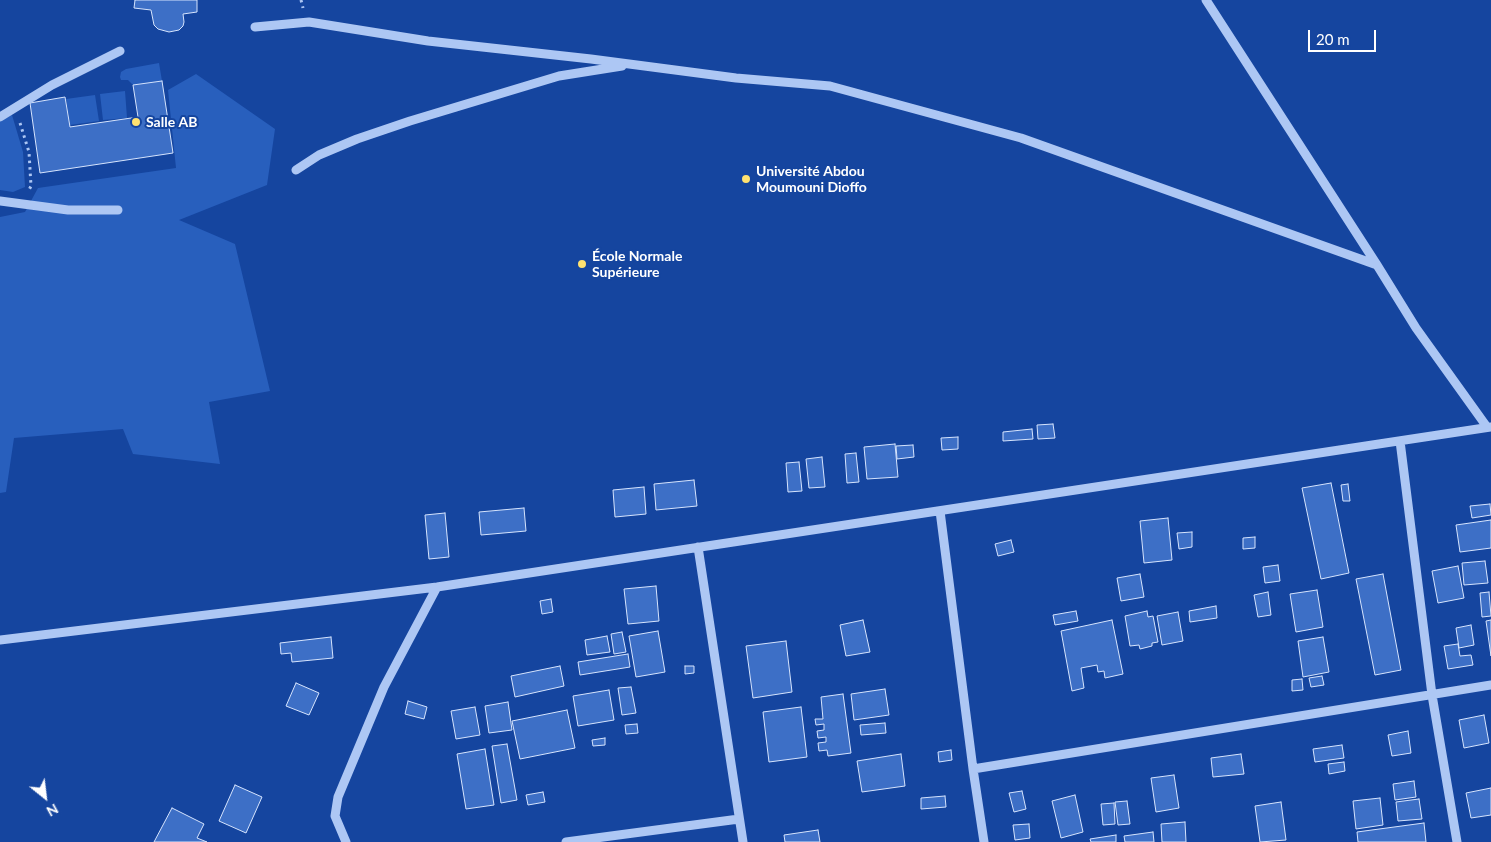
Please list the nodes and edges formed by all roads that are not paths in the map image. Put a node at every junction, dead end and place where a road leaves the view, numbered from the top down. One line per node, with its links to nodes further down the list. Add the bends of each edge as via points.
1 (1206, 0): 9 (street)
2 (255, 27): 4 (street, via 309,22 428,41)
3 (120, 51): 5 (street, via 52,85)
4 (632, 65): 6 (street, via 559,76 410,121 319,155); 9 (street, via 830,86 1021,138)
5 (0, 117)
6 (296, 170)
7 (0, 201): 8 (street, via 68,210)
8 (118, 210)
9 (1377, 265): 10 (street, via 1416,328)
10 (1489, 427): 11 (street)
11 (1400, 441): 12 (street); 17 (street)
12 (940, 511): 13 (street); 18 (street)
13 (698, 548): 14 (street); 19 (street)
14 (437, 587): 15 (street); 20 (street, via 384,687 338,797 335,816)
15 (0, 640)
16 (1491, 685): 17 (street)
17 (1432, 695): 18 (street); 24 (street)
18 (973, 769): 23 (street)
19 (739, 819): 21 (street); 22 (street)
20 (346, 842)
21 (566, 842)
22 (743, 842)
23 (984, 842)
24 (1457, 842)

